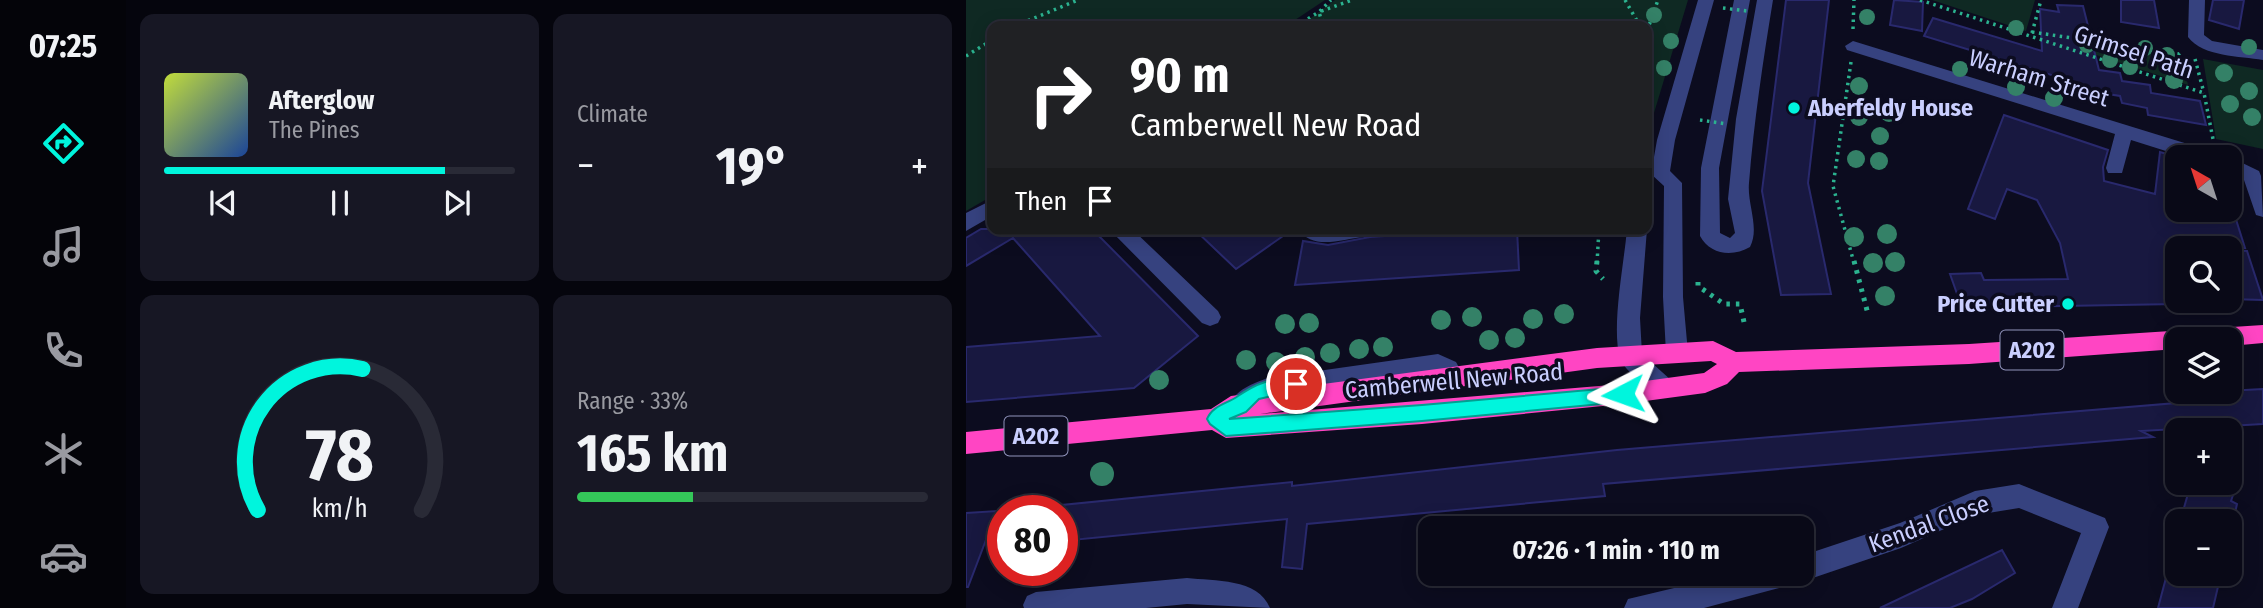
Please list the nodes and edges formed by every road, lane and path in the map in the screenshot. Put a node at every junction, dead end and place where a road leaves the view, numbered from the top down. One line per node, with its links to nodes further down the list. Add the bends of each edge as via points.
1 (1078, 0): 15 (path)
2 (1331, 0): 14 (path)
3 (1352, 0): 14 (path)
4 (1625, 0): 18 (path)
5 (1658, 0): 19 (path)
6 (1706, 0): 31 (street)
7 (1765, 0): 12 (street, via 1745,118 1738,199 1745,233 1737,246 1725,246 1710,236 1710,168)
8 (1854, 0): 23 (path)
9 (1920, 0): 20 (path, Grimsel Path)
10 (2041, 0): 20 (path)
11 (2197, 0): 21 (street)
12 (1744, 6): 13 (path, bridge)
13 (1723, 8)
14 (1319, 12): 16 (path); 17 (path)
15 (1027, 21)
16 (1304, 21)
17 (1324, 21)
18 (1637, 21)
19 (1651, 21)
20 (2032, 34): 21 (path, Grimsel Path, via 2179,54); 26 (path, Grimsel Path)
21 (2201, 41): 24 (street); 26 (path, via 2194,54)
22 (987, 43): 25 (path)
23 (1853, 46): 29 (street, Warham Street); 45 (path, via 1833,186)
24 (2263, 55)
25 (966, 56)
26 (2204, 93): 33 (path, Grimsel Path)
27 (1700, 120): 28 (path, bridge)
28 (1727, 124)
29 (2125, 130): 32 (street, Warham Street); 34 (street)
30 (1652, 139): 31 (street)
31 (1666, 140): 36 (street)
32 (2187, 145)
33 (2211, 145)
34 (2116, 168)
35 (2242, 171): 38 (street, via 2252,176)
36 (1653, 177): 51 (street, via 1673,183)
37 (987, 210): 39 (street)
38 (2263, 210)
39 (966, 223)
40 (1125, 235): 46 (street)
41 (1599, 235): 44 (path, via 1596,271)
42 (1636, 235): 52 (street, via 1629,318)
43 (1698, 274): 47 (path, via 1698,286 1724,304 1740,304)
44 (1603, 279)
45 (1868, 314)
46 (1210, 317)
47 (1744, 322)
48 (2263, 334): 49 (highway, Camberwell New Road / A202)
49 (2242, 335)
50 (2165, 341): 53 (highway, Camberwell New Road / A202, via 1969,354)
51 (1677, 353): 52 (highway, Camberwell New Road / A202); 53 (highway, Camberwell New Road / A202, via 1713,351)
52 (1631, 358): 54 (street); 55 (highway, Camberwell New Road / A202, via 1597,358 1231,407)
53 (1734, 362): 54 (highway, Camberwell New Road / A202, via 1705,383)
54 (1664, 388): 55 (highway, Camberwell New Road / A202, via 1450,411 1226,427)
55 (1216, 419): 56 (highway, Camberwell New Road / A202)
56 (966, 443)
57 (1814, 565): 62 (street, Kendal Close, via 1976,503 2019,496 2096,527)
58 (1737, 586): 61 (street)
59 (1036, 605): 60 (street, via 1187,591 1237,596)
60 (1257, 608)
61 (1637, 608)
62 (2065, 608)

